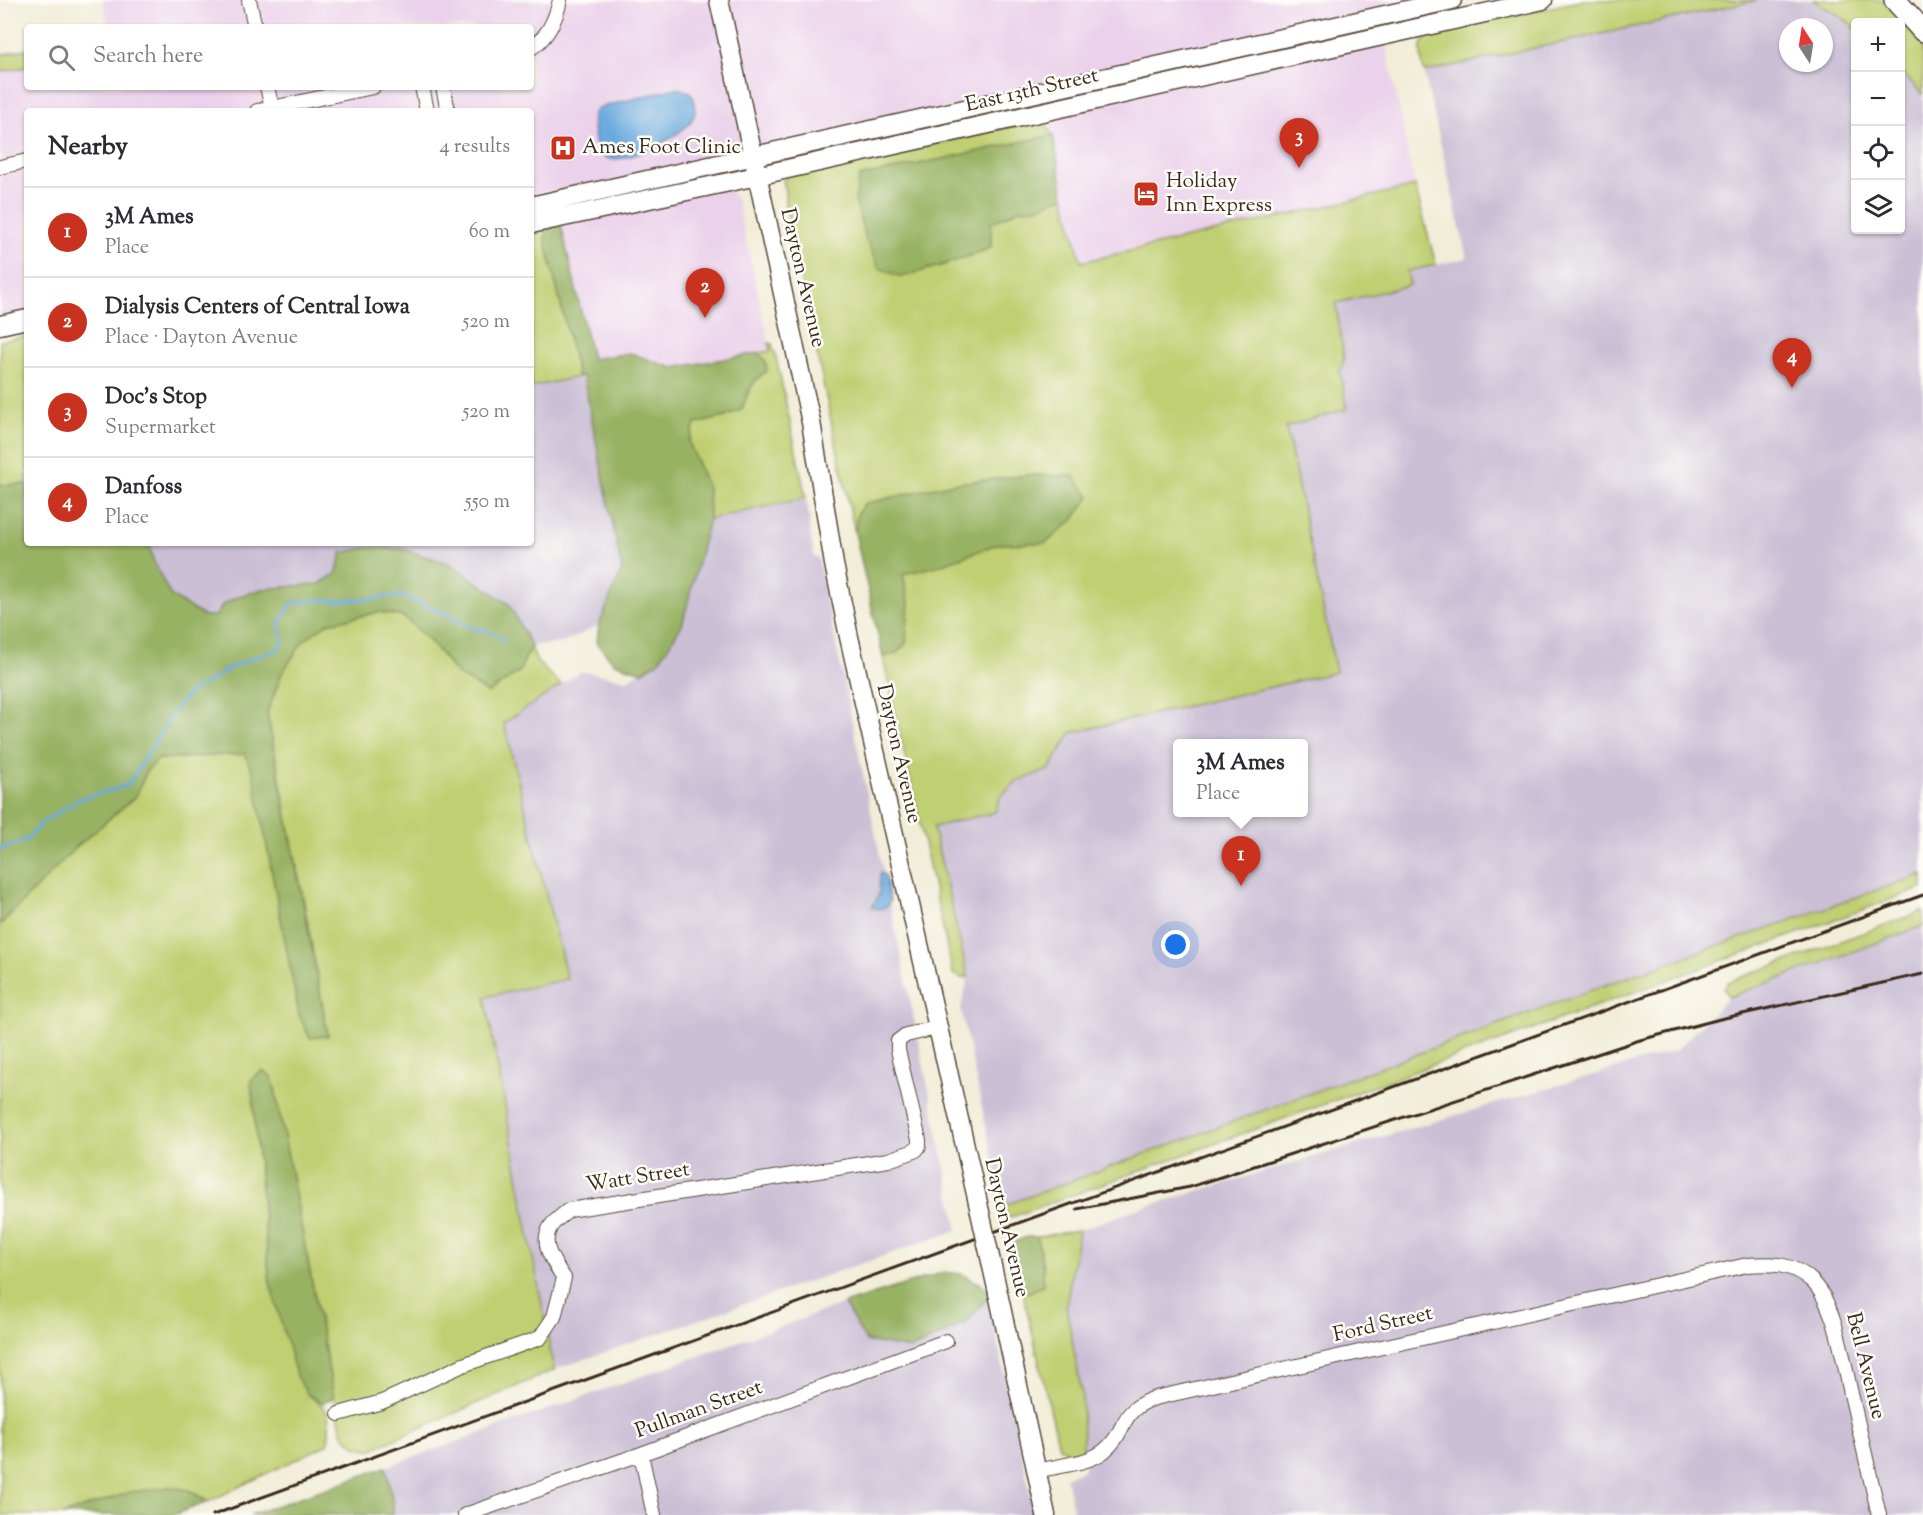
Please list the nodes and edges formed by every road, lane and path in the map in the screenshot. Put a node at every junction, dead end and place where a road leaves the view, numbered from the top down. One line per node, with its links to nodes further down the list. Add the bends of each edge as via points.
1 (249, 0): 7 (street)
2 (560, 0): 9 (street, via 548,32)
3 (719, 0): 17 (main road, Dayton Avenue)
4 (1452, 0): 17 (main road, East 13th Street)
5 (1543, 0): 20 (main road, East 13th Street)
6 (1895, 0): 8 (highway)
7 (254, 24)
8 (1923, 31)
9 (534, 45)
10 (268, 90): 14 (street)
11 (359, 90): 14 (street)
12 (423, 90): 15 (street)
13 (444, 90): 16 (street)
14 (272, 108)
15 (426, 108)
16 (447, 108)
17 (752, 158): 20 (main road, Dayton Avenue); 21 (main road, East 13th Street)
18 (24, 162): 19 (street)
19 (0, 167)
20 (756, 176): 22 (main road, East 13th Street); 26 (main road, Dayton Avenue, via 810,422 849,637)
21 (534, 205)
22 (534, 223)
23 (24, 320): 25 (main road)
24 (24, 324): 25 (main road)
25 (0, 327)
26 (937, 1028): 29 (street, Watt Street, via 906,1035 898,1041 919,1140 916,1150 831,1171 569,1210 551,1227 546,1240 549,1255 564,1278 554,1317 540,1338 464,1365 382,1402); 31 (main road, Dayton Avenue, bridge)
27 (1765, 1264): 31 (street, Ford Street, via 1155,1398 1134,1408 1103,1452); 35 (street, Bell Avenue, via 1793,1268 1804,1274 1819,1289 1831,1312)
28 (945, 1341): 30 (street, Pullman Street)
29 (339, 1414)
30 (641, 1454): 32 (street, Pullman Street); 33 (street)
31 (1036, 1471): 34 (main road, Dayton Avenue)
32 (465, 1515)
33 (654, 1515)
34 (1046, 1515)
35 (1879, 1515)

